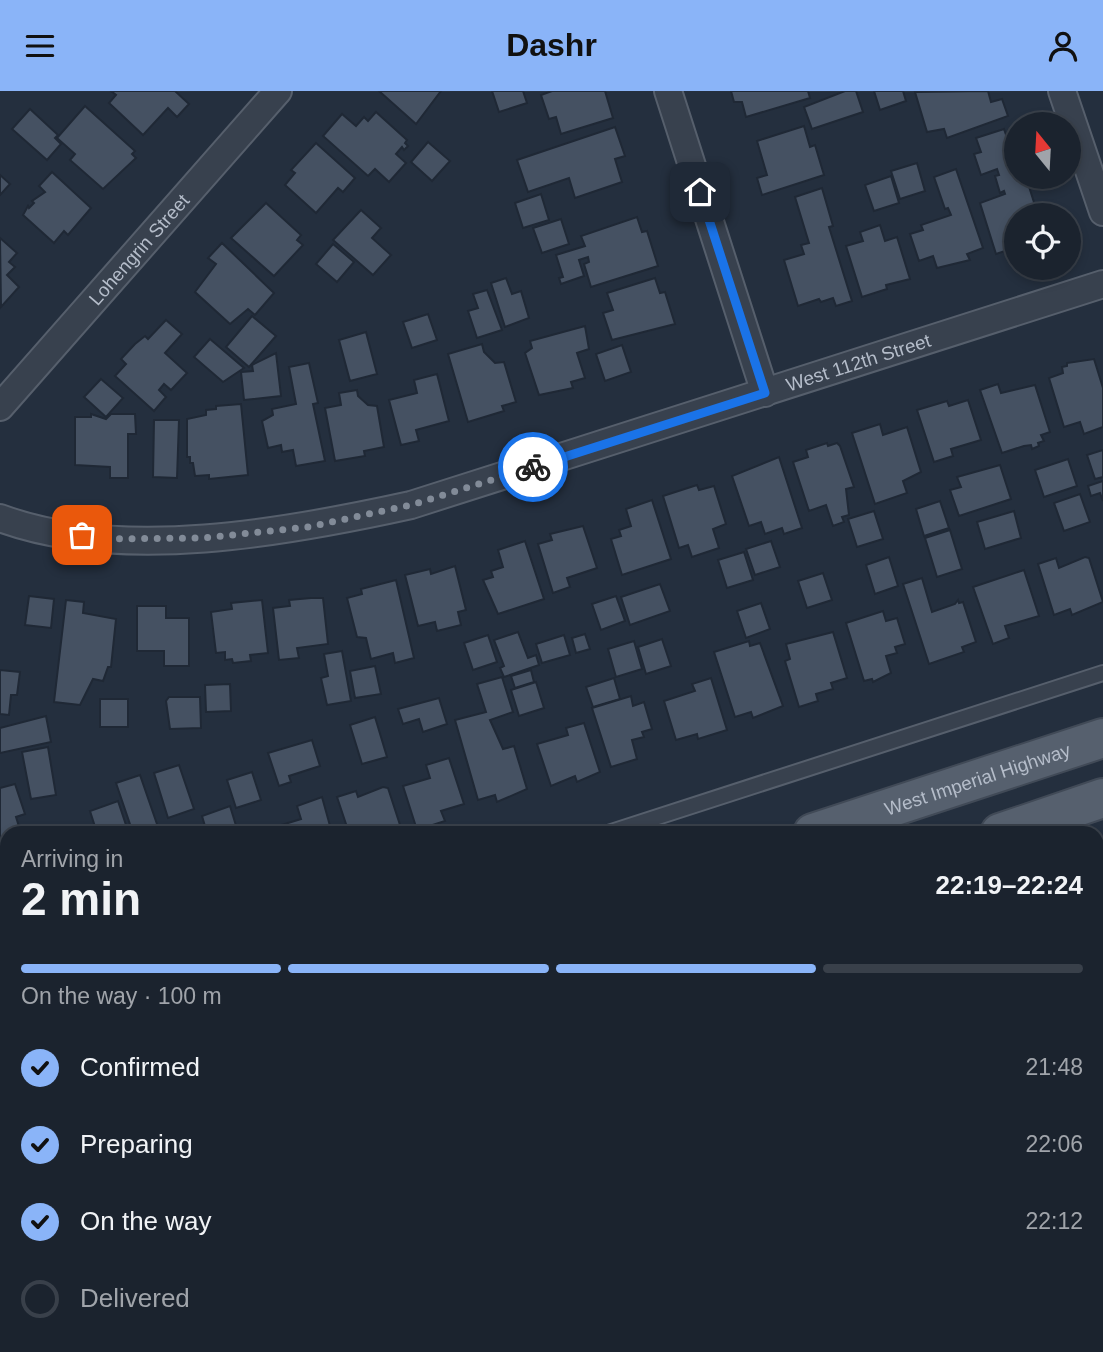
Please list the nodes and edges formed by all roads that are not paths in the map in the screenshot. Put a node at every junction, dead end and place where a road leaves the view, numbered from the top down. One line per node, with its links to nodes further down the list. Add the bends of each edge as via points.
1 (278, 91): 7 (street, Lohengrin Street)
2 (667, 91): 6 (street)
3 (1062, 91): 4 (street)
4 (1103, 212)
5 (1103, 284): 6 (street, West 112th Street)
6 (765, 393): 8 (street, West 112th Street, via 411,505 308,527 203,538 104,539)
7 (0, 407)
8 (0, 518)
9 (1103, 673): 12 (lane)
10 (1103, 738): 13 (main road, West Imperial Highway)
11 (1103, 798): 14 (main road)
12 (630, 826)
13 (834, 826)
14 (1020, 826)

